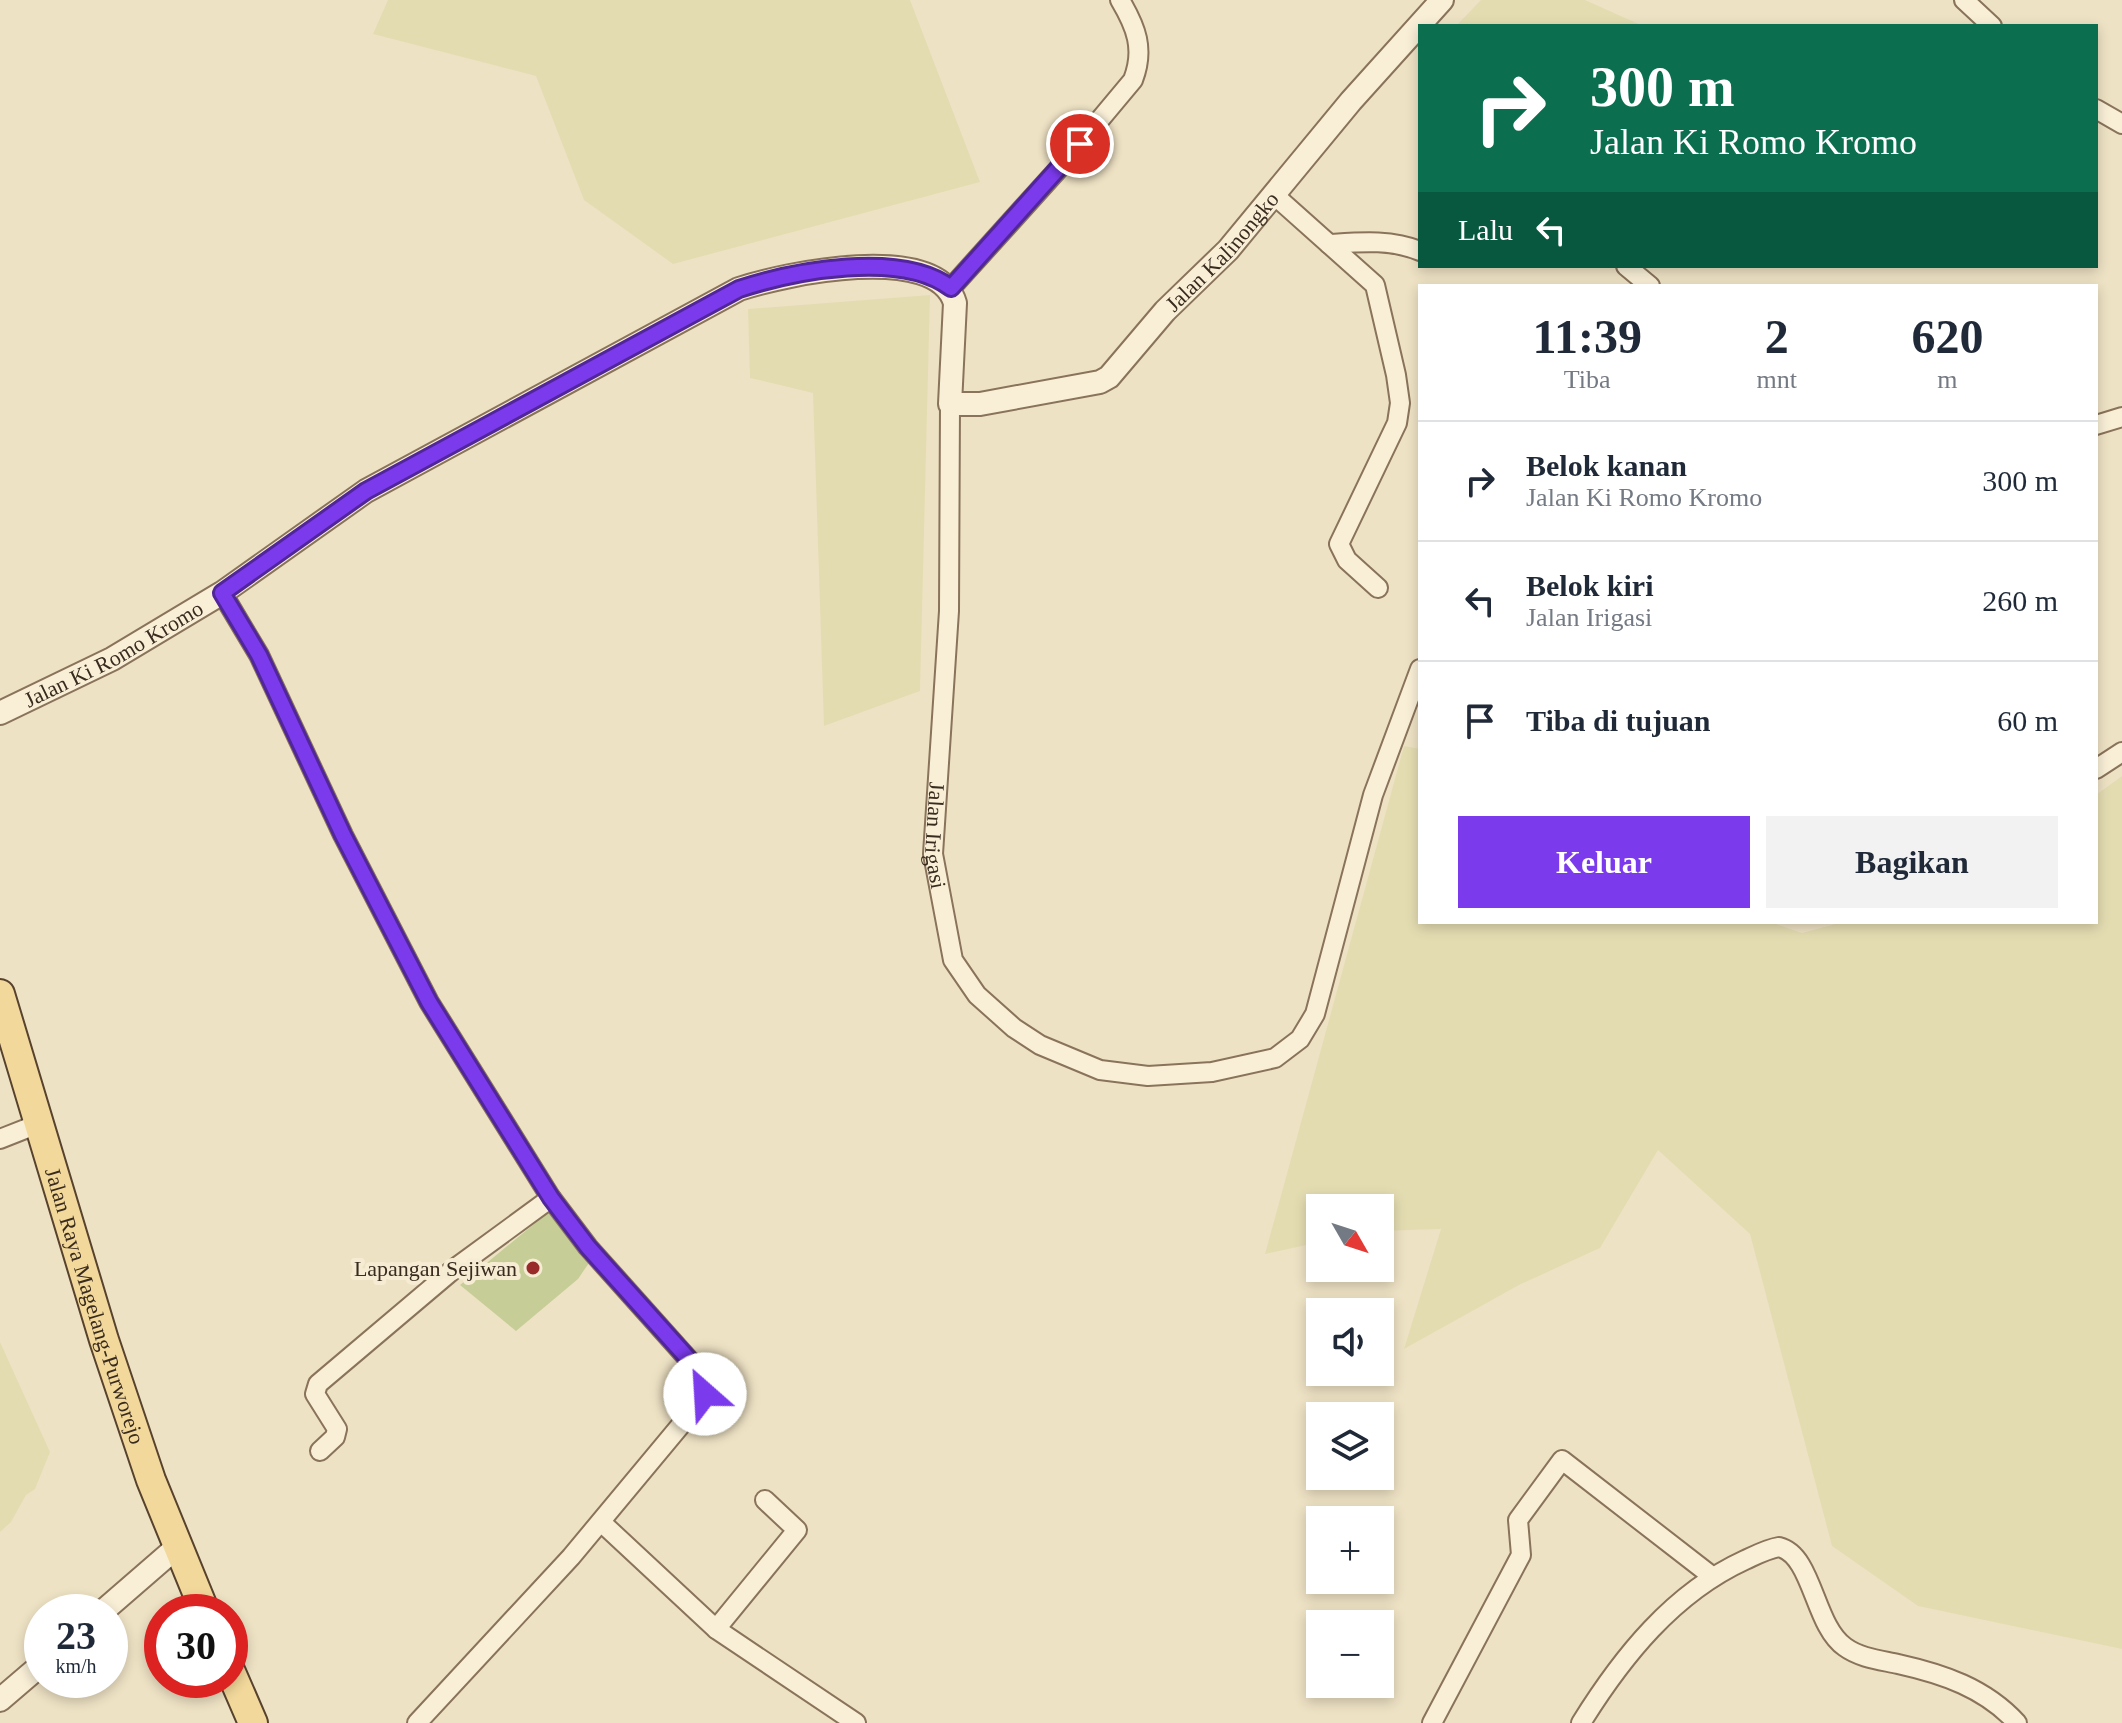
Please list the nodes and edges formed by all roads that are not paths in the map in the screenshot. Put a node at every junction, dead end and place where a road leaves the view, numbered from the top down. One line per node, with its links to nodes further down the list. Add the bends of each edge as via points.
1 (1120, 0): 14 (street, via 1139,41 1133,80)
2 (1442, 0): 4 (street, Jalan Kalinongko)
3 (1964, 0): 5 (street)
4 (1421, 24)
5 (1990, 24)
6 (1418, 28): 9 (street, Jalan Kalinongko)
7 (2098, 110): 8 (street)
8 (2122, 124)
9 (1273, 194): 10 (street); 15 (street, Jalan Kalinongko, via 1109,377 1086,387)
10 (1329, 244): 11 (street, via 1372,242); 18 (street, via 1375,285 1399,393 1394,432 1339,541 1347,560)
11 (1418, 250)
12 (1628, 268): 13 (street)
13 (1648, 284)
14 (951, 288): 15 (street, Jalan Irigasi, via 955,303); 19 (street, Jalan Ki Romo Kromo, via 923,273 866,268 785,275 739,289 366,491)
15 (950, 404): 20 (street, Jalan Irigasi, via 949,611 933,854 953,960 991,1009 1040,1045 1100,1070 1148,1076 1212,1072 1275,1058 1300,1039 1315,1014 1373,795)
16 (2122, 417): 17 (street)
17 (2098, 424)
18 (1378, 588)
19 (222, 593): 21 (street, Jalan Ki Romo Kromo, via 112,659); 27 (street, via 259,655 429,1002)
20 (1418, 674)
21 (0, 713)
22 (2122, 752): 23 (street)
23 (2098, 768)
24 (0, 994): 25 (main road, Jalan Raya Magelang-Purworejo)
25 (38, 1124): 26 (street); 31 (main road, Jalan Raya Magelang-Purworejo, via 109,1354)
26 (0, 1139)
27 (551, 1198): 28 (street, via 454,1269 318,1384 315,1394 337,1429); 30 (street, via 706,1385 700,1402)
28 (320, 1451)
29 (765, 1500): 35 (street, via 797,1530)
30 (601, 1522): 35 (street); 40 (street)
31 (177, 1547): 33 (street); 34 (main road, Jalan Raya Magelang-Purworejo)
32 (1713, 1577): 42 (street, via 1562,1460 1518,1520 1521,1555); 43 (street, via 1651,1630); 44 (street, via 1771,1549 1786,1549 1797,1558 1829,1630 1846,1648 1965,1683)
33 (123, 1594)
34 (197, 1594)
35 (716, 1629): 41 (street)
36 (24, 1679): 38 (street)
37 (242, 1698): 39 (main road)
38 (0, 1700)
39 (253, 1723)
40 (417, 1723)
41 (856, 1723)
42 (1432, 1723)
43 (1581, 1723)
44 (2017, 1723)

